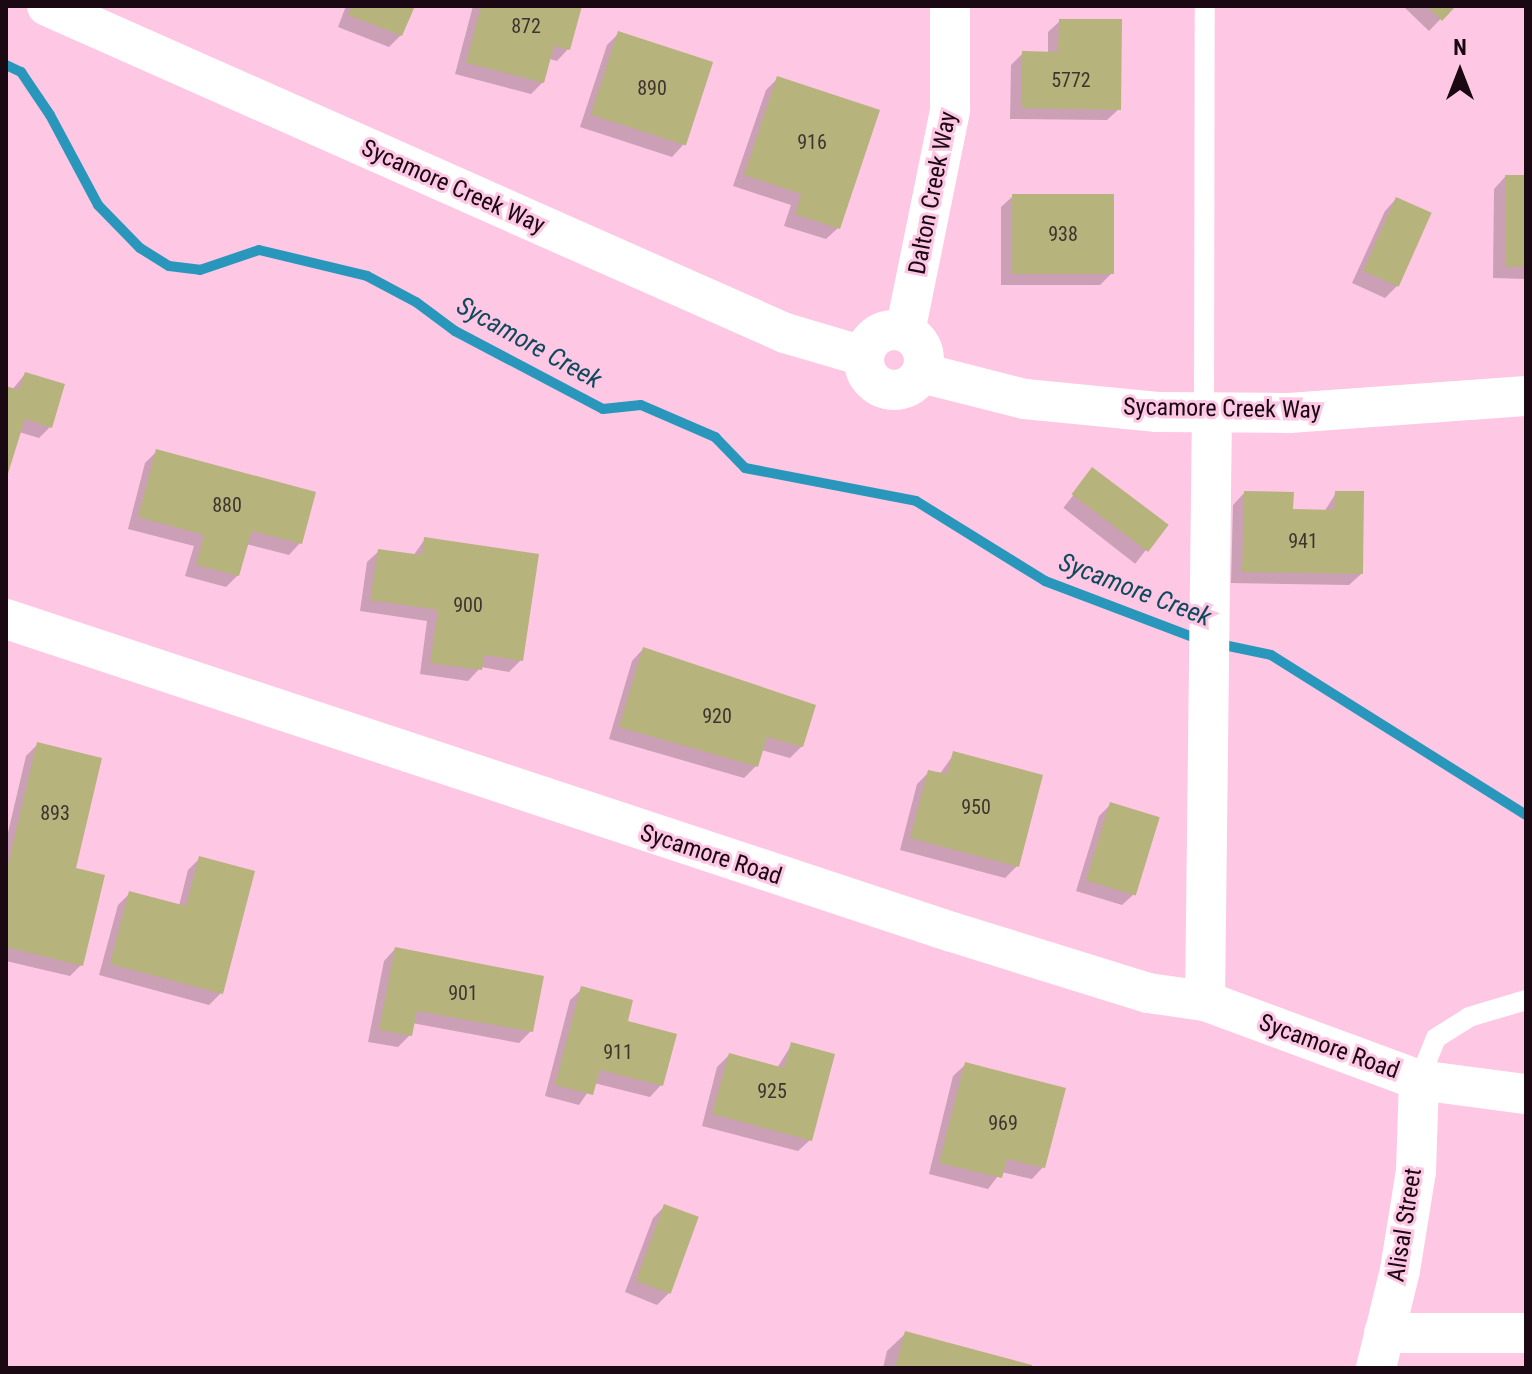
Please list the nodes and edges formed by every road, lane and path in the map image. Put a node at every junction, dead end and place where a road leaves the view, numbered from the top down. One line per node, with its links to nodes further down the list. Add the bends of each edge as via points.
1 (47, 6): 5 (street, Sycamore Creek Way, via 785,333)
2 (950, 6): 4 (street, Dalton Creek Way, via 950,110)
3 (1205, 6): 8 (lane)
4 (905, 332): 5 (street, via 877,335); 6 (street, via 921,347)
5 (863, 356): 6 (street, via 870,379 885,390 903,390)
6 (922, 373): 8 (street, Sycamore Creek Way, via 1025,399)
7 (1526, 396): 8 (street, Sycamore Creek Way, via 1289,413)
8 (1208, 413): 11 (street)
9 (6, 619): 11 (street, Sycamore Road, via 936,927 1148,993)
10 (1526, 1000): 12 (lane, via 1469,1017 1436,1038)
11 (1205, 1001): 12 (street, Sycamore Road)
12 (1419, 1080): 13 (street, Sycamore Road); 15 (street, Alisal Street, via 1416,1171)
13 (1526, 1094)
14 (1526, 1333): 15 (street)
15 (1380, 1351)

